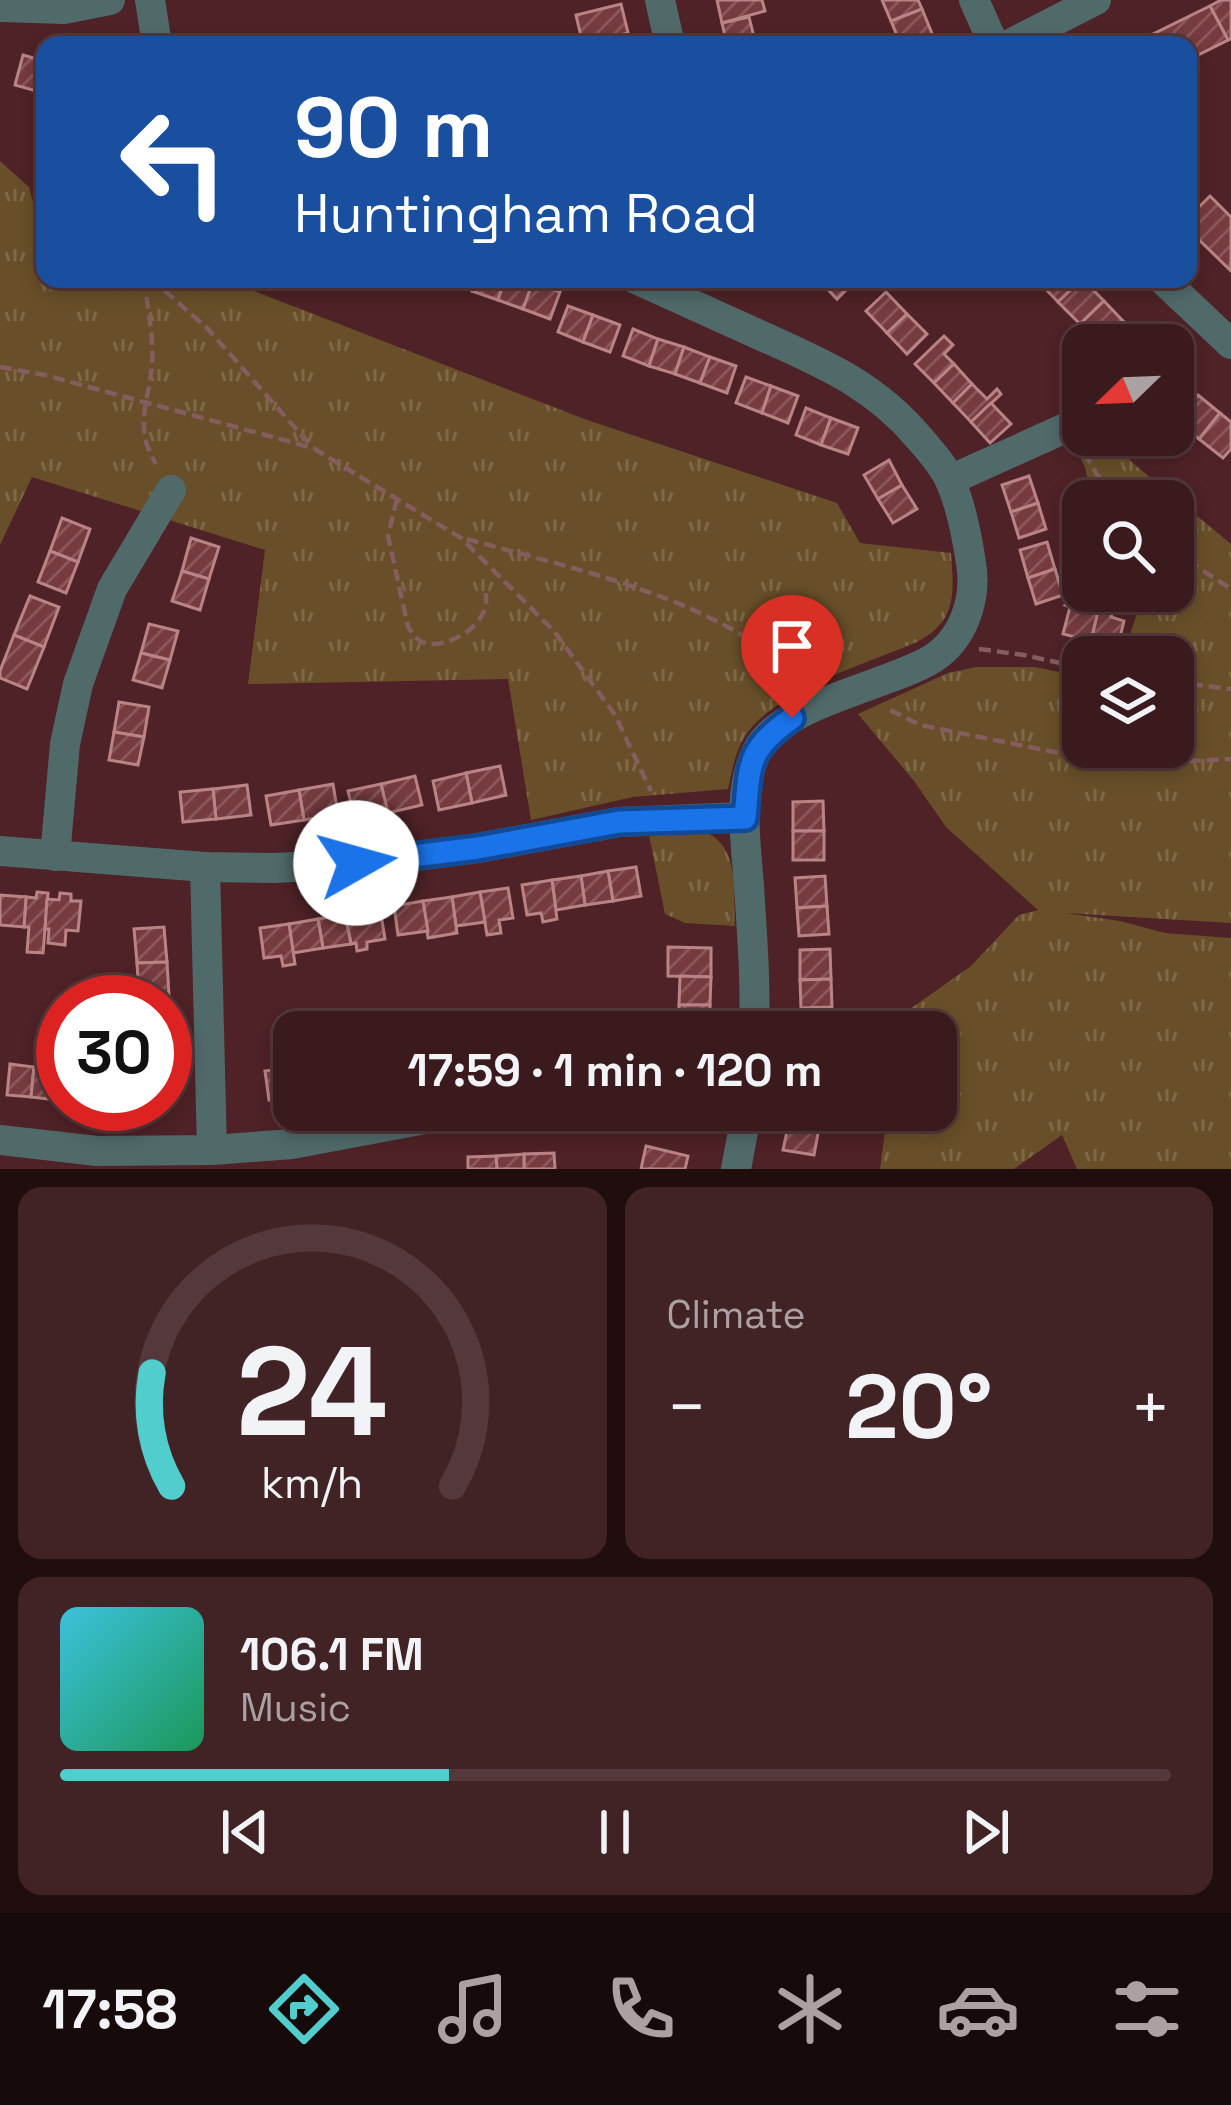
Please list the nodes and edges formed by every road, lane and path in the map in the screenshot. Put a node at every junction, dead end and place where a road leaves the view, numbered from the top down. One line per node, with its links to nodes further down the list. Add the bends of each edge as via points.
1 (110, 0): 6 (street, via 64,9)
2 (150, 0): 7 (street)
3 (660, 0): 8 (street)
4 (974, 0): 9 (street)
5 (1096, 0): 10 (street)
6 (0, 7)
7 (156, 36)
8 (668, 36)
9 (990, 36)
10 (1026, 36)
11 (149, 288): 17 (path, via 153,362)
12 (159, 288): 19 (path, via 207,328)
13 (656, 288): 20 (street, via 856,380 898,412)
14 (1172, 288): 15 (street)
15 (1231, 344)
16 (0, 367): 17 (path)
17 (145, 404): 19 (path); 21 (path, via 144,443)
18 (1062, 430): 20 (street)
19 (313, 448): 22 (path)
20 (950, 480): 27 (street, via 974,579 968,614)
21 (171, 490): 37 (street, via 112,589 78,684)
22 (398, 499): 23 (path); 26 (path, via 388,536 415,637 423,643 462,635 486,610)
23 (461, 538): 32 (path, via 617,581 710,617 781,663); 35 (path, via 554,631 615,715)
24 (1194, 565): 25 (path)
25 (1231, 589)
26 (487, 593)
27 (950, 645): 28 (path); 31 (street)
28 (1062, 663)
29 (1194, 685): 30 (path)
30 (1231, 689)
31 (853, 691): 32 (street); 33 (path, via 920,724 1089,759)
32 (821, 705): 34 (street, via 765,737 750,771)
33 (1231, 758)
34 (745, 818): 35 (street); 39 (street)
35 (665, 820): 38 (street, via 356,863)
36 (0, 851): 37 (street)
37 (55, 856): 38 (street)
38 (205, 866): 43 (street)
39 (755, 1011)
40 (361, 1131): 43 (street)
41 (743, 1131): 44 (street)
42 (0, 1140): 43 (street, via 97,1151)
43 (212, 1150)
44 (736, 1169)

